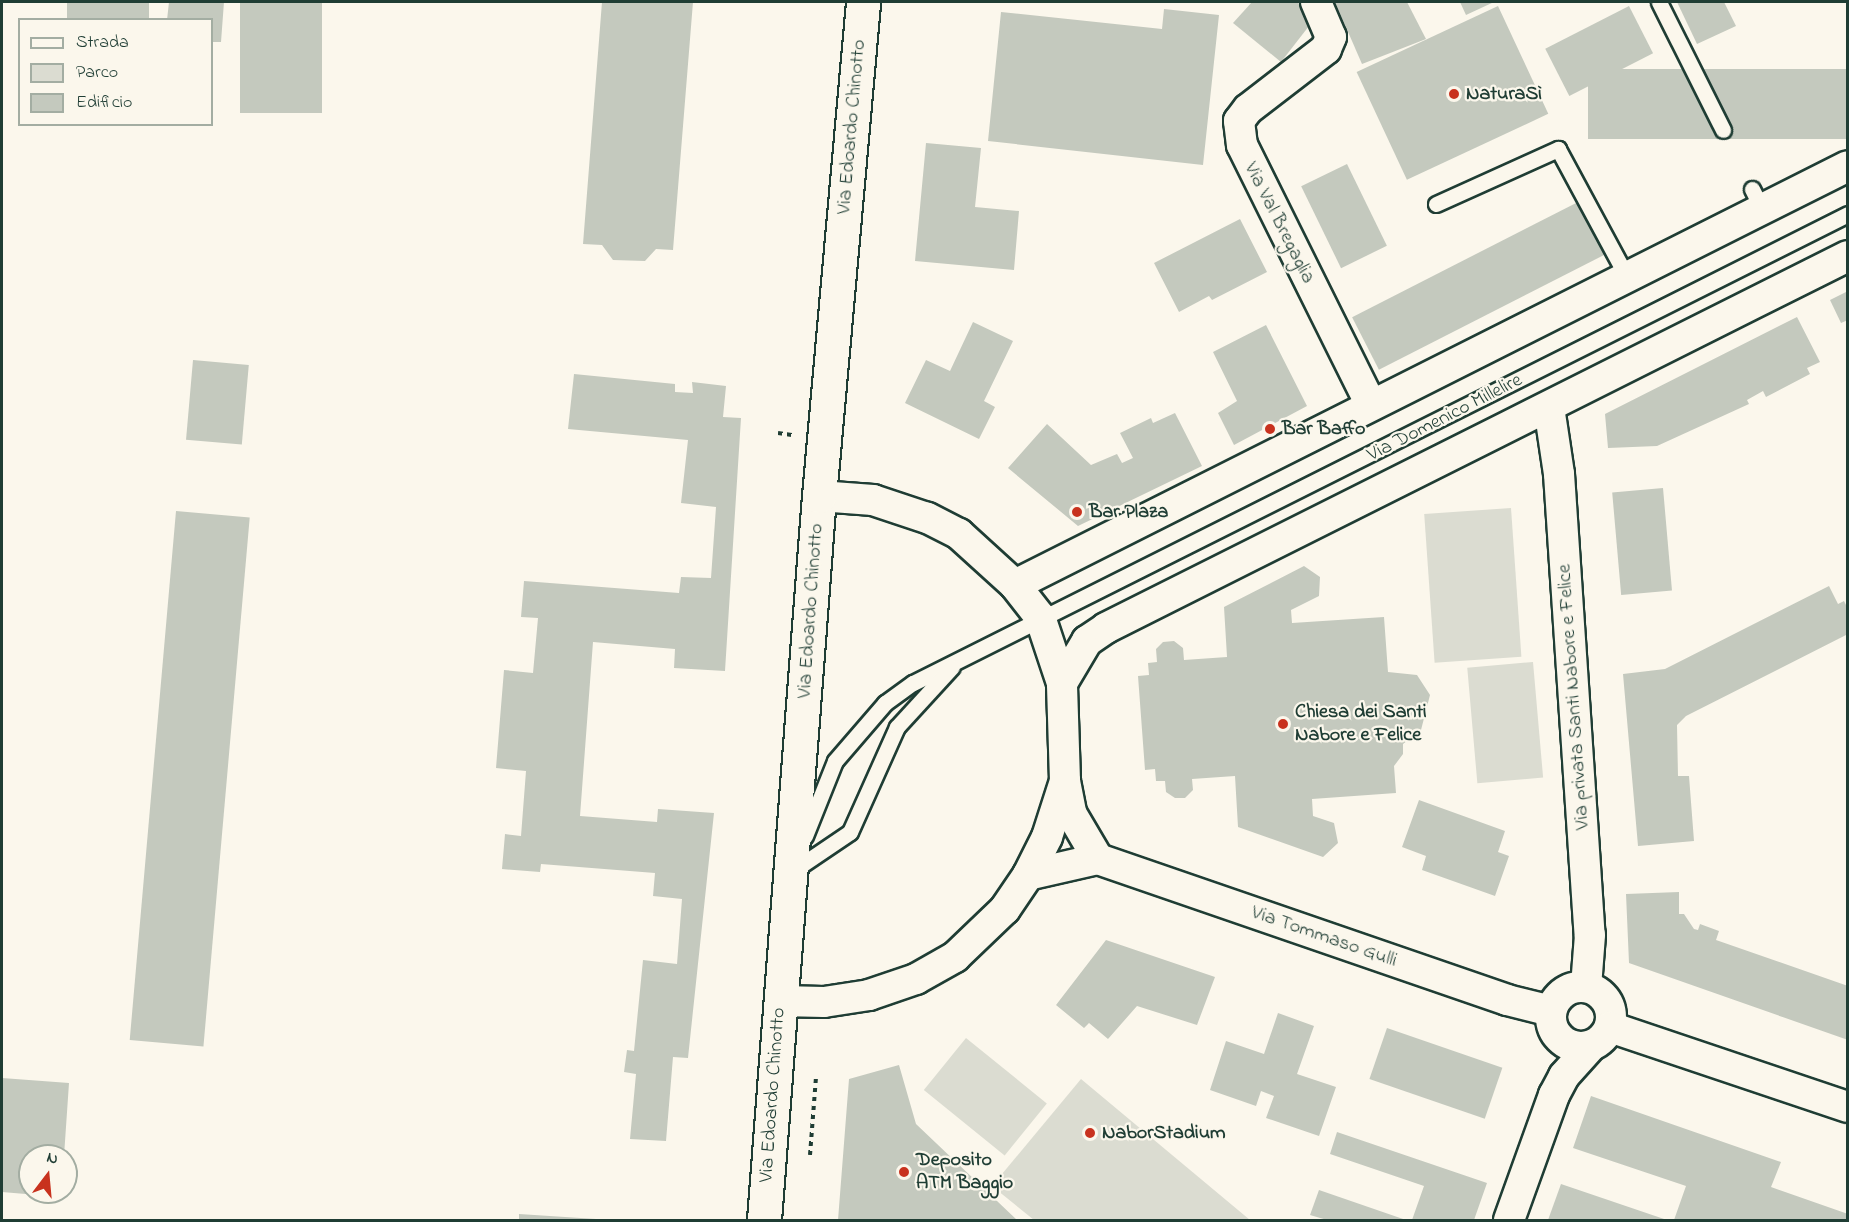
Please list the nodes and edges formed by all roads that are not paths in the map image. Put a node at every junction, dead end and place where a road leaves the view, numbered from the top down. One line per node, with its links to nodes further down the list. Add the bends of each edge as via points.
1 (862, 2): 12 (street, Via Edoardo Chinotto)
2 (1316, 2): 10 (street, Via Val Bregaglia, via 1331,37 1326,49 1248,109 1239,122 1242,145)
3 (1659, 2): 4 (lane)
4 (1723, 130)
5 (1848, 166): 9 (street, via 1757,199)
6 (1436, 204): 9 (lane, via 1558,149)
7 (1848, 214): 14 (lane, Via Domenico Millelire)
8 (1848, 256): 11 (street, Via Domenico Millelire)
9 (1628, 277): 10 (street)
10 (1371, 405): 13 (street)
11 (1550, 407): 16 (street, Via Domenico Millelire, via 1106,628 1087,641); 21 (street, Via privata Santi Nabore e Felice, via 1559,474 1590,935)
12 (819, 496): 13 (street, via 873,500 927,518 959,534); 19 (street, Via Edoardo Chinotto)
13 (1015, 585): 14 (street)
14 (1040, 617): 15 (lane, Via Domenico Millelire); 16 (street)
15 (956, 662): 19 (lane, via 897,727 850,832); 19 (lane, Via Domenico Millelire, via 913,683 885,703 835,761)
16 (1062, 683): 17 (street, via 1066,713)
17 (1065, 781): 18 (street, via 1071,813); 20 (street, via 1047,837)
18 (1098, 859): 20 (street); 23 (street, Via Tommaso Gulli, via 1507,1000)
19 (791, 872): 22 (street, Via Edoardo Chinotto)
20 (1028, 875): 22 (street, via 1005,909 982,932 954,957 916,979 869,995 824,1002)
21 (1586, 987): 23 (street, via 1559,995); 24 (street, via 1607,1001)
22 (780, 1001): 26 (street, Via Edoardo Chinotto)
23 (1551, 1011): 24 (street, via 1550,1022 1561,1040 1570,1046)
24 (1600, 1037): 25 (street); 27 (street, via 1564,1076 1554,1095)
25 (1848, 1107)
26 (764, 1221)
27 (1509, 1221)

